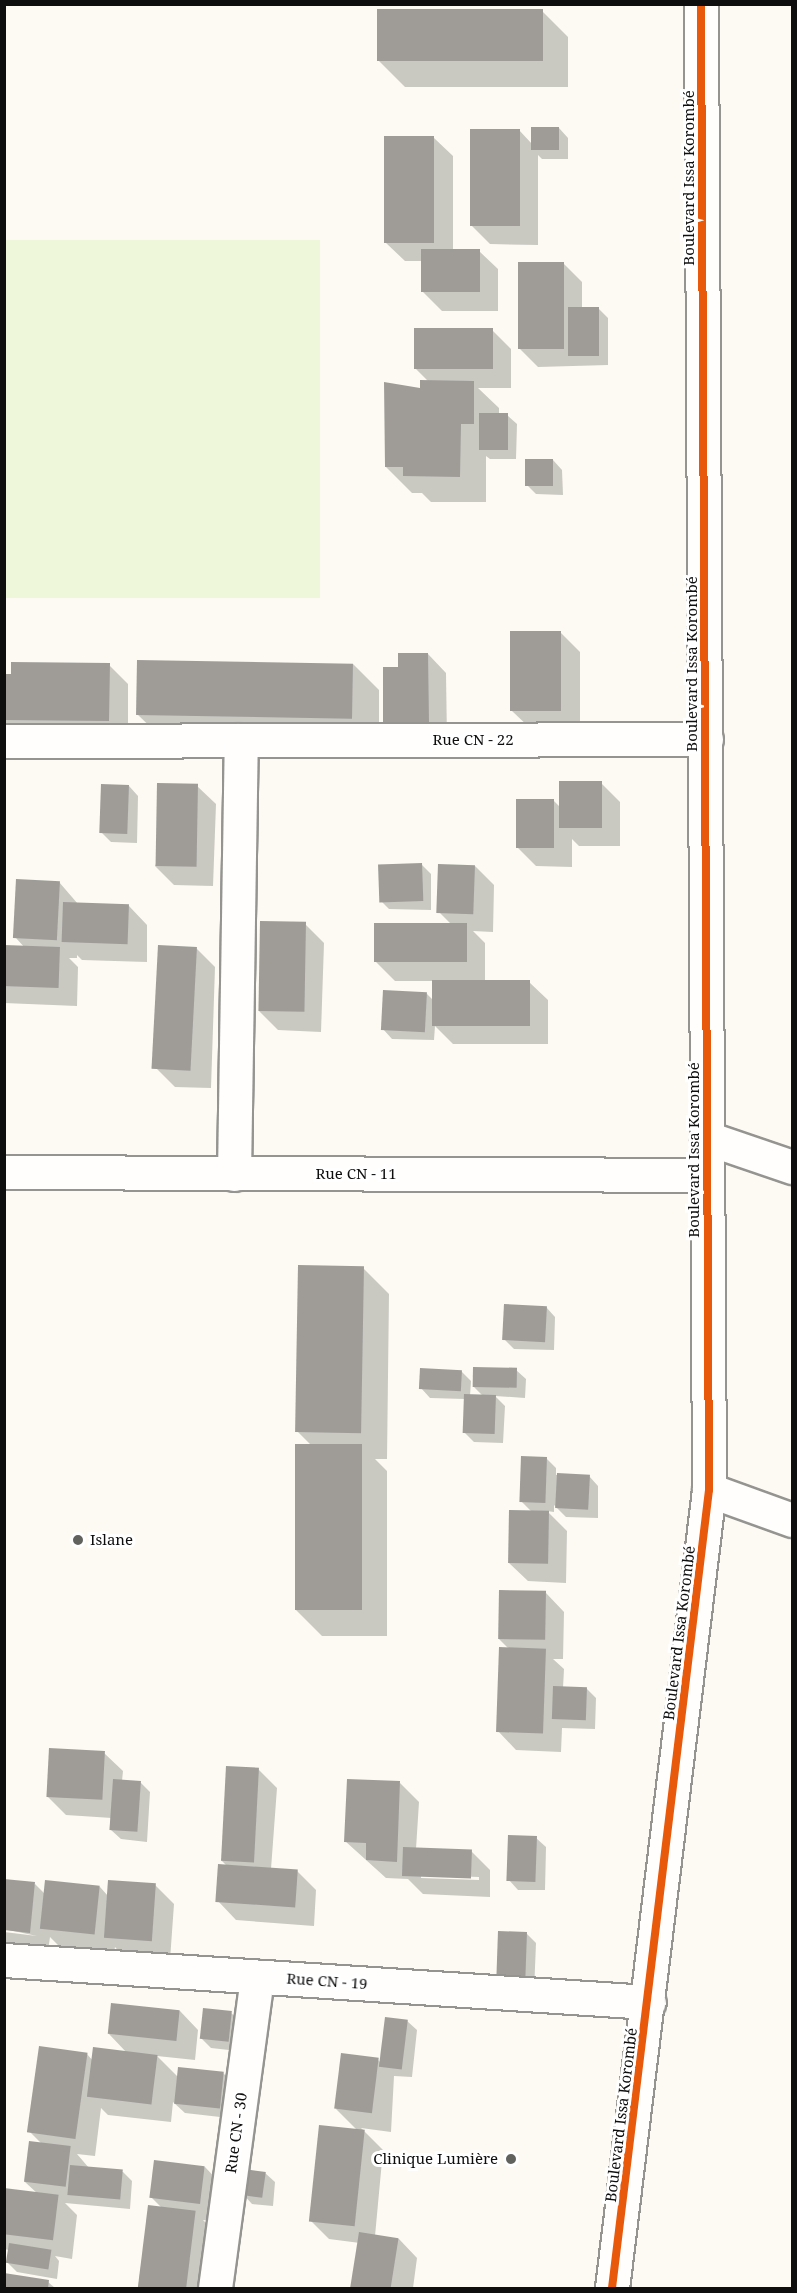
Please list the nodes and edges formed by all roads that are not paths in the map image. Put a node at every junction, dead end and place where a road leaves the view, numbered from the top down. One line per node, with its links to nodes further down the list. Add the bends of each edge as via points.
1 (701, 4): 3 (street, Boulevard Issa Korombé)
2 (241, 740): 3 (street, Rue CN - 22); 4 (street, Rue CN - 22); 8 (street)
3 (706, 740): 5 (street, Boulevard Issa Korombé)
4 (4, 741)
5 (707, 1138): 6 (street); 9 (street, Boulevard Issa Korombé)
6 (792, 1167)
7 (4, 1172): 8 (street, Rue CN - 11)
8 (234, 1174): 9 (street, Rue CN - 11)
9 (708, 1175): 10 (street, Boulevard Issa Korombé)
10 (709, 1490): 11 (street); 14 (street, Boulevard Issa Korombé)
11 (792, 1520)
12 (4, 1960): 13 (street, Rue CN - 19)
13 (257, 1977): 14 (street, Rue CN - 19); 15 (street, Rue CN - 30)
14 (649, 2002): 16 (street, Boulevard Issa Korombé)
15 (215, 2289)
16 (612, 2289)

